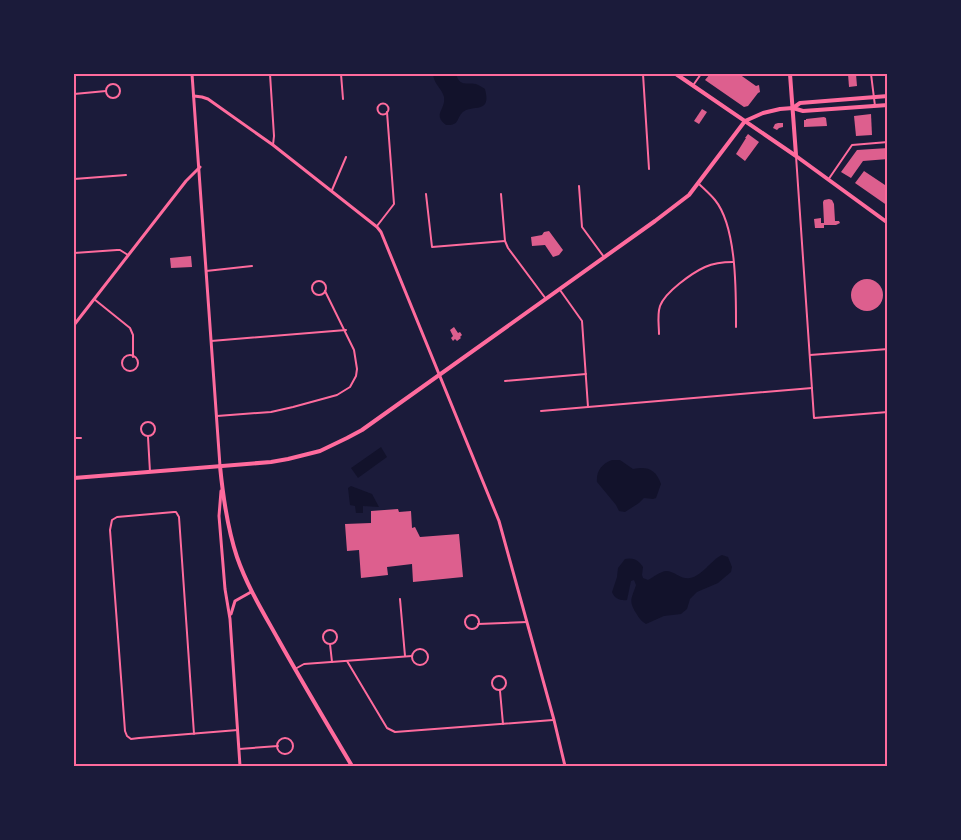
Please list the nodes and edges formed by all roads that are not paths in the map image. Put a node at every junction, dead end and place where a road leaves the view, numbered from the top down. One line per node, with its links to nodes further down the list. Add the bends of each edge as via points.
1 (192, 74): 12 (street)
2 (270, 74): 22 (street)
3 (341, 74): 15 (street)
4 (643, 74): 26 (street)
5 (676, 74): 9 (main road)
6 (700, 74): 9 (street)
7 (790, 74): 18 (main road)
8 (871, 74): 14 (street)
9 (694, 84): 20 (main road)
10 (106, 91): 10 (street, via 114,98 120,90 111,84); 11 (street)
11 (74, 94)
12 (194, 96): 22 (street, via 208,99); 25 (street)
13 (888, 96): 14 (main road)
14 (874, 97): 17 (street); 18 (main road, via 800,103)
15 (343, 99)
16 (888, 105): 17 (main road)
17 (875, 106): 18 (main road, via 803,111)
18 (792, 108): 20 (main road); 23 (main road)
19 (387, 112): 36 (street, via 394,204)
20 (746, 121): 23 (main road); 30 (main road)
21 (888, 142): 29 (street, via 852,145)
22 (273, 146): 32 (street)
23 (796, 156): 29 (main road); 54 (street)
24 (346, 157): 32 (street)
25 (200, 167): 39 (street); 43 (street)
26 (649, 169)
27 (126, 175): 28 (street)
28 (74, 179)
29 (828, 180): 35 (main road)
30 (698, 183): 40 (main road, via 689,195); 41 (street, via 716,200 726,220)
31 (579, 186): 40 (street, via 582,227)
32 (332, 191): 36 (street)
33 (426, 194): 37 (street, via 432,247)
34 (501, 194): 37 (street)
35 (888, 223)
36 (377, 226): 57 (street)
37 (505, 241): 47 (street)
38 (74, 253): 39 (street, via 120,250)
39 (128, 255): 46 (street)
40 (604, 258): 44 (main road)
41 (733, 262): 49 (street); 51 (street, via 705,267 672,289 659,309)
42 (252, 266): 43 (street)
43 (206, 271): 52 (street)
44 (560, 289): 47 (main road); 56 (street, via 582,321)
45 (325, 291): 45 (street, via 315,294 311,290 314,281 325,284); 50 (street)
46 (94, 299): 48 (street); 55 (street, via 130,328)
47 (546, 299): 57 (main road)
48 (74, 325)
49 (736, 327)
50 (346, 330): 52 (street); 63 (street, via 357,369 345,391 271,412)
51 (659, 334)
52 (211, 341): 63 (street)
53 (888, 349): 54 (street)
54 (810, 355): 59 (street)
55 (134, 357): 55 (street, via 126,356 123,360 126,370 136,368)
56 (586, 374): 58 (street); 60 (street)
57 (439, 376): 67 (main road, via 362,429 320,450 271,462); 74 (street, via 499,521)
58 (505, 381)
59 (812, 388): 60 (street); 62 (street, via 814,418)
60 (588, 407): 61 (street)
61 (541, 411)
62 (888, 412)
63 (217, 416): 67 (street)
64 (148, 437): 64 (street, via 156,429 147,422 141,431); 68 (street)
65 (74, 438): 66 (street)
66 (81, 438)
67 (220, 466): 68 (main road); 70 (main road)
68 (150, 472): 69 (main road)
69 (74, 478)
70 (222, 486): 71 (main road, via 231,540); 73 (street, via 219,516)
71 (252, 592): 73 (street, via 235,600); 81 (main road)
72 (400, 599): 77 (street)
73 (230, 619): 85 (street)
74 (527, 622): 75 (street); 83 (street)
75 (478, 624): 75 (street, via 472,615 465,620 470,629)
76 (330, 644): 76 (street, via 337,636 330,629 322,636); 80 (street)
77 (405, 656): 78 (street); 79 (street)
78 (412, 656): 78 (street, via 417,664 427,659 422,650)
79 (347, 661): 80 (street); 84 (street, via 390,731)
80 (332, 662): 81 (street, via 304,664)
81 (295, 669): 90 (main road)
82 (500, 691): 82 (street, via 507,682 500,676 492,683); 84 (street)
83 (554, 720): 84 (street); 91 (street)
84 (503, 724)
85 (238, 730): 86 (street); 88 (street)
86 (194, 734): 86 (street, via 178,514 117,517 110,530 125,731 133,739)
87 (278, 746): 87 (street, via 284,754 292,751 293,746 285,738); 88 (street)
88 (239, 749): 89 (street)
89 (240, 766)
90 (352, 766)
91 (565, 766)

